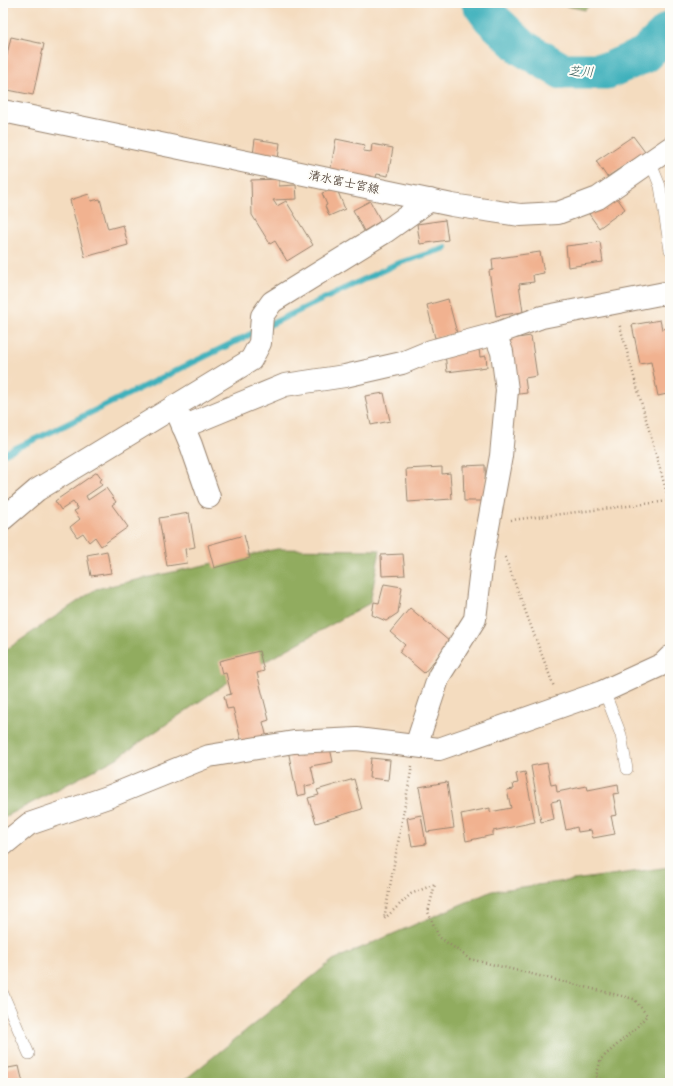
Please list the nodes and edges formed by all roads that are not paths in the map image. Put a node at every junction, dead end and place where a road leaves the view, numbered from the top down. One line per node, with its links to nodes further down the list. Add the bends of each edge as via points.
1 (3, 111): 4 (street, 清水富士宮線)
2 (670, 148): 3 (street, 清水富士宮線)
3 (650, 161): 4 (street, 清水富士宮線, via 598,198 558,213 520,215); 5 (lane, via 660,186)
4 (430, 200): 8 (street, via 385,232 272,302 262,316 260,343 251,360)
5 (670, 250)
6 (670, 292): 7 (street, via 542,317)
7 (495, 334): 9 (street, via 431,351 402,363 345,376 285,385); 14 (street, via 502,352 507,390 501,456 475,619 440,676)
8 (175, 406): 9 (street); 11 (street, via 37,490)
9 (183, 427): 10 (street)
10 (209, 497)
11 (3, 519)
12 (670, 657): 13 (street, via 663,664)
13 (604, 691): 14 (street, via 439,749); 15 (lane, via 621,735)
14 (416, 746): 16 (street, via 357,739 294,742 209,756 108,797 29,824)
15 (627, 769)
16 (3, 844)
17 (3, 994): 18 (lane)
18 (29, 1054)

